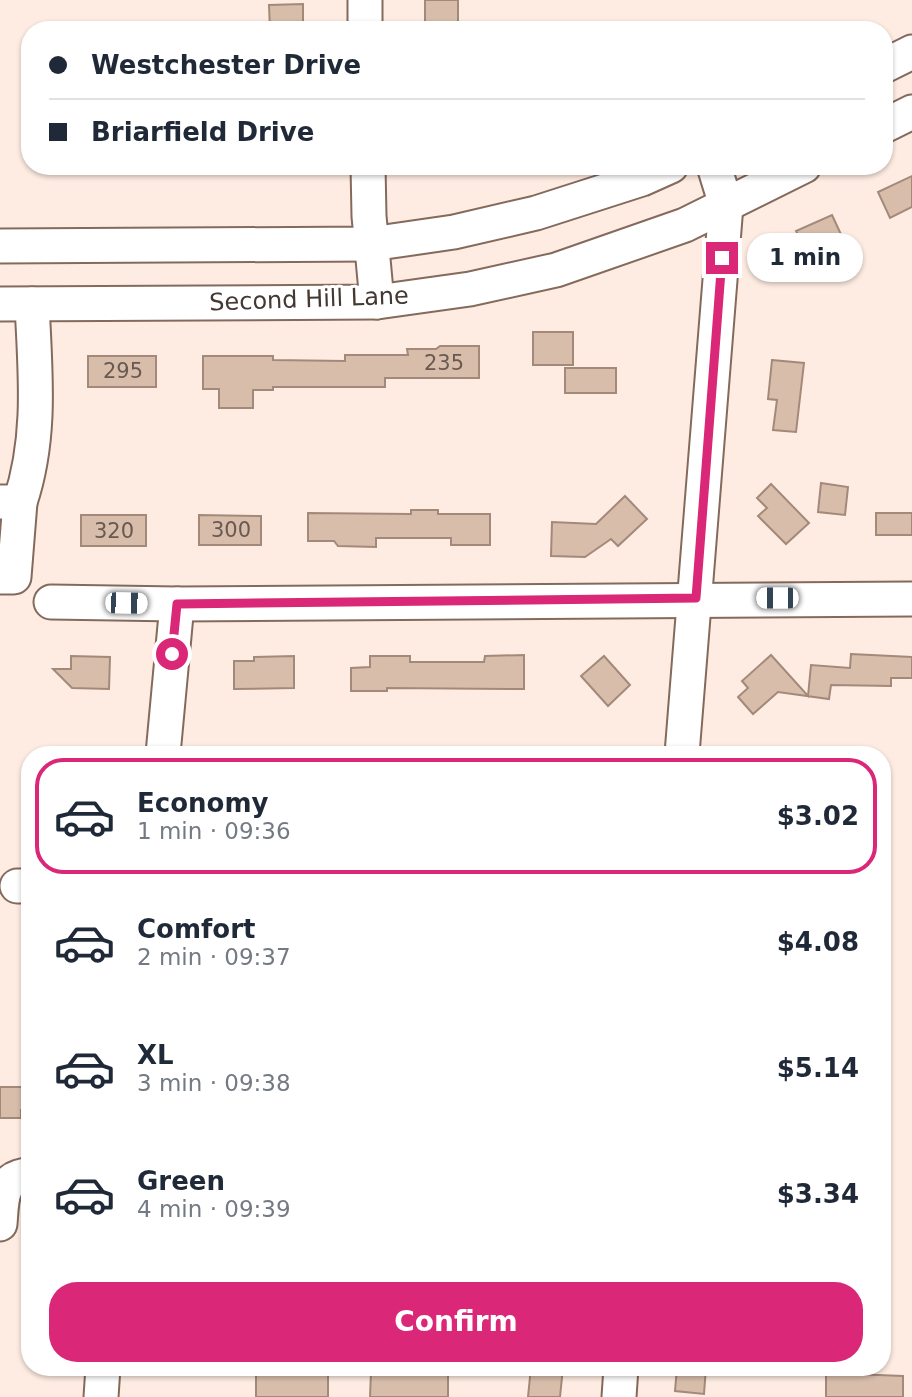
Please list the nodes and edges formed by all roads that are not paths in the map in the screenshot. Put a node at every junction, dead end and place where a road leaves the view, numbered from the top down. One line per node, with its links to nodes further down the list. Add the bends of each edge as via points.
1 (365, 0): 2 (street)
2 (365, 21)
3 (912, 52): 4 (street)
4 (893, 62)
5 (912, 112): 6 (street)
6 (893, 122)
7 (368, 175): 12 (street)
8 (651, 175): 12 (street, via 536,213 454,232)
9 (717, 175): 11 (street)
10 (786, 175): 11 (street, Second Hill Lane)
11 (726, 205): 14 (street, Second Hill Lane, via 685,225 556,270 470,289); 18 (street)
12 (371, 244): 13 (street); 14 (street)
13 (0, 246)
14 (377, 302): 15 (street, Second Hill Lane)
15 (16, 304): 16 (street, via 36,420 26,482)
16 (10, 502): 17 (street, via 14,577)
17 (0, 577)
18 (696, 598): 19 (street); 21 (street); 23 (street)
19 (912, 599)
20 (51, 602): 21 (street)
21 (177, 604): 22 (street)
22 (164, 746)
23 (682, 746)
24 (21, 1175): 25 (street, via 8,1181)
25 (0, 1224)
26 (102, 1376): 28 (street)
27 (620, 1376): 29 (street)
28 (101, 1397)
29 (619, 1397)

